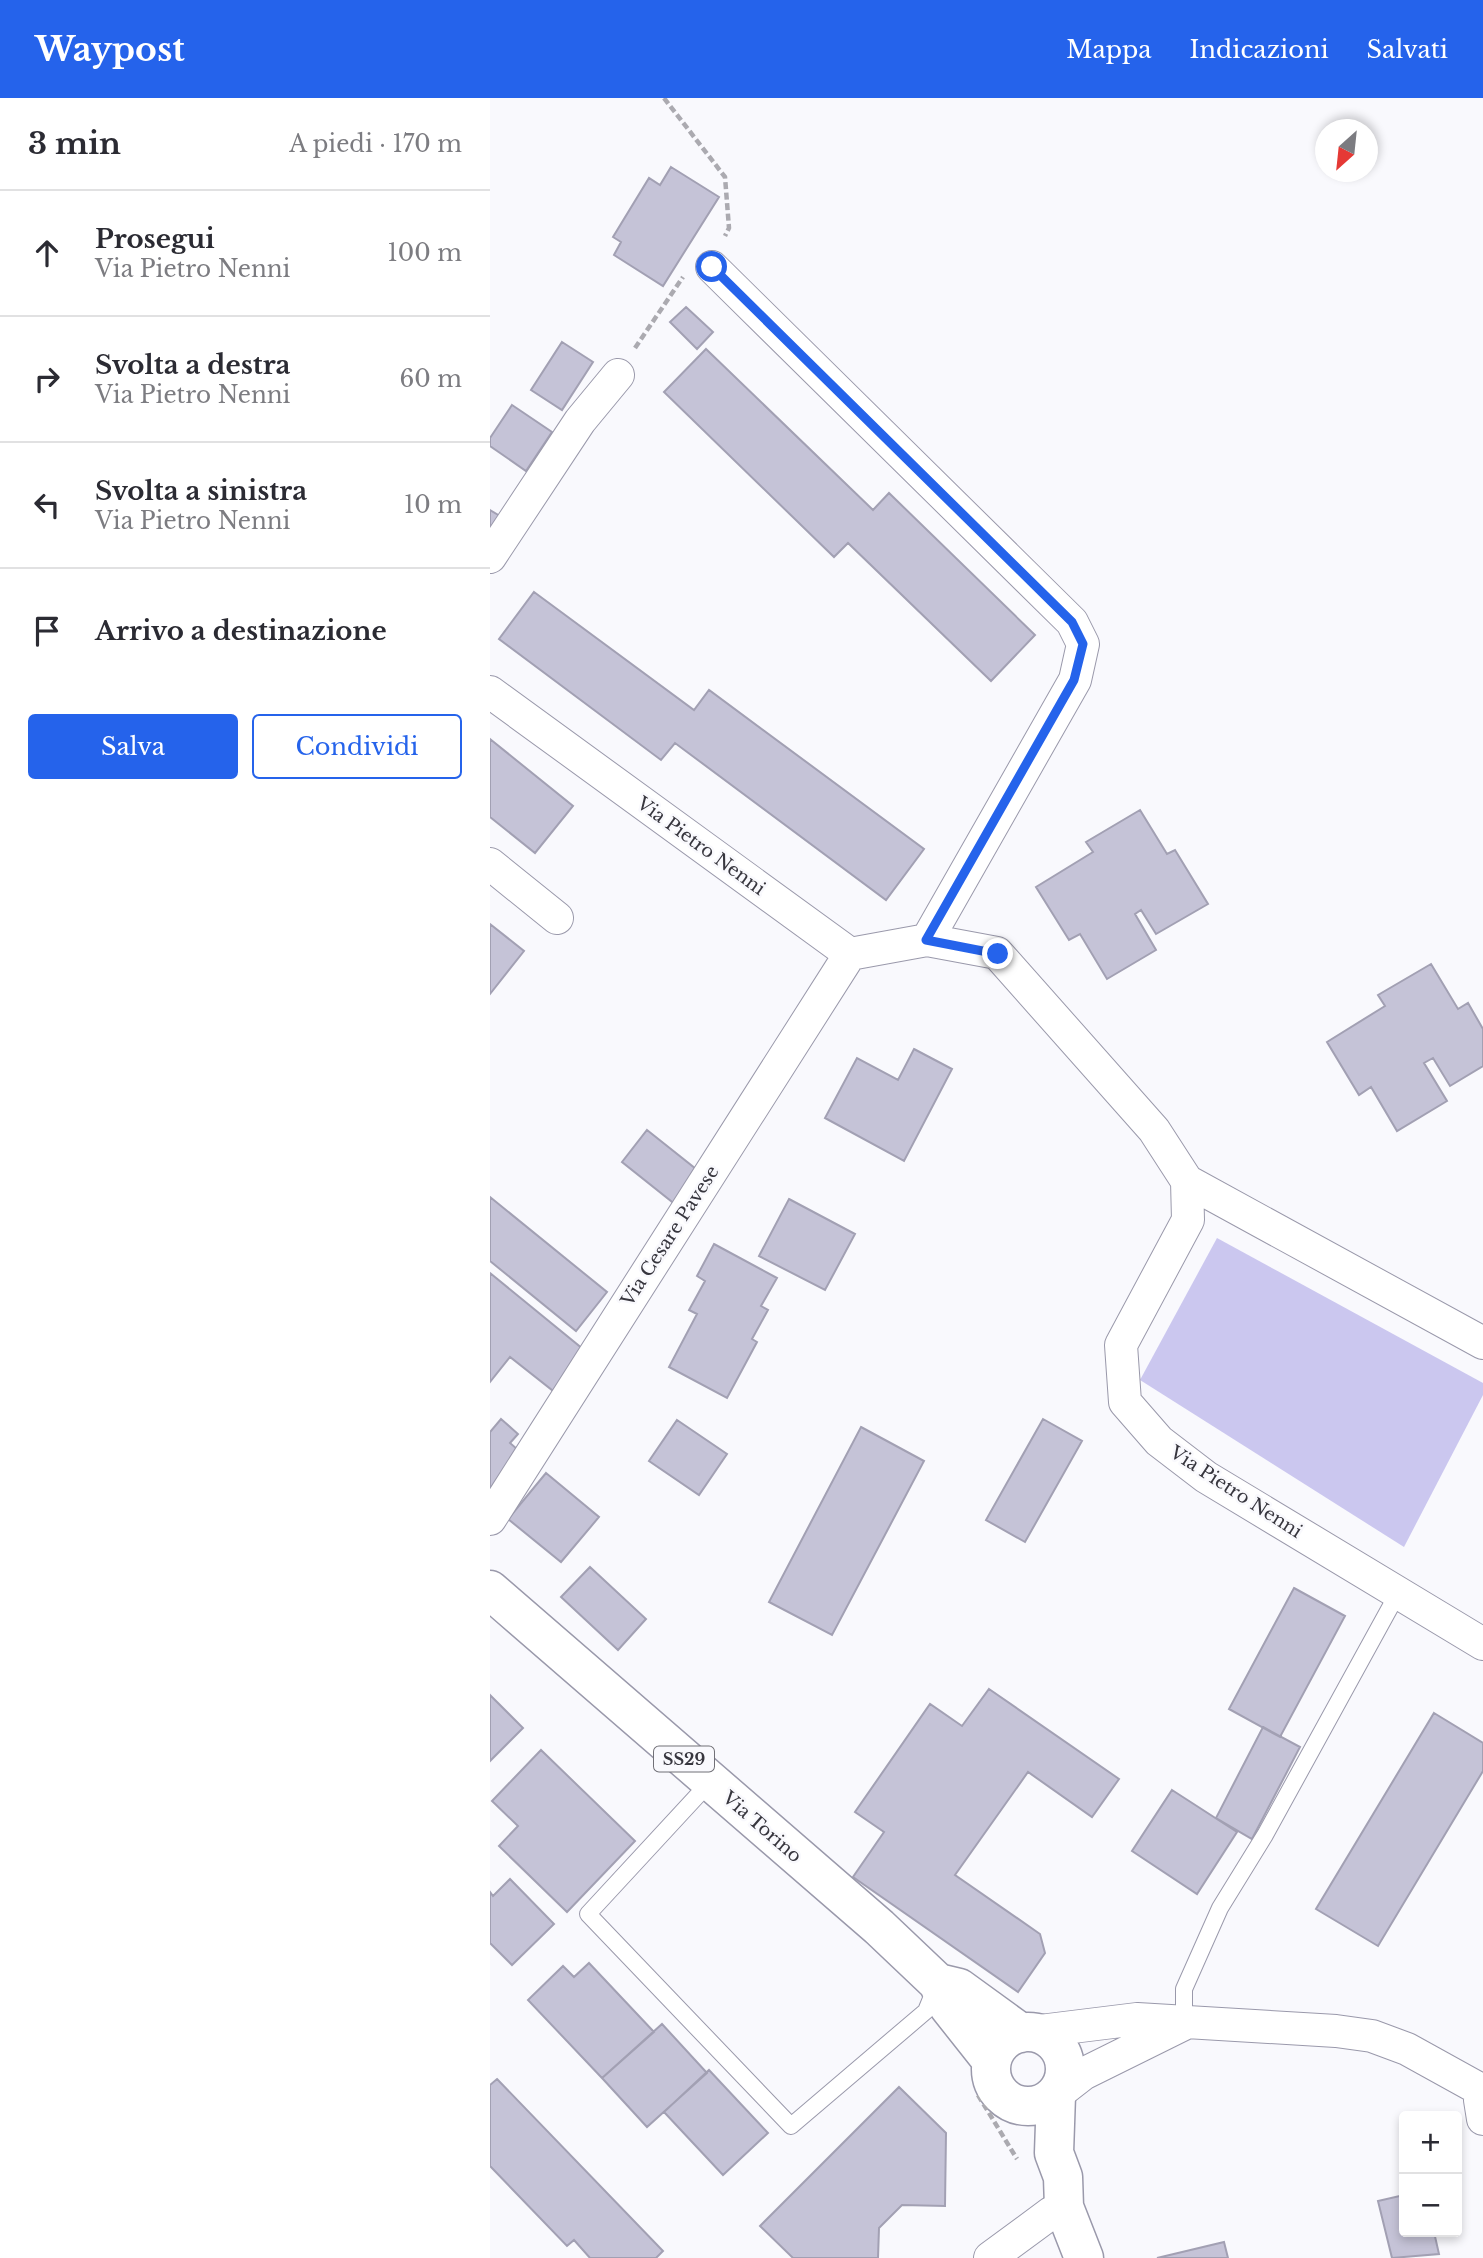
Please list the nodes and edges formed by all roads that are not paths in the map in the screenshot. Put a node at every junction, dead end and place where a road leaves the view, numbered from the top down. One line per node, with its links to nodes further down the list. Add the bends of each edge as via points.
1 (712, 267): 7 (street, via 1072,622 1083,644 1074,680)
2 (618, 375): 3 (street, via 580,421)
3 (490, 557)
4 (490, 692): 8 (street, Via Pietro Nenni)
5 (490, 864): 6 (street)
6 (556, 918)
7 (926, 940): 8 (street); 9 (street, via 998,954 1154,1130)
8 (850, 954): 11 (street, Via Cesare Pavese)
9 (1187, 1181): 10 (street); 13 (street, Via Pietro Nenni, via 1188,1220 1121,1345 1125,1402 1159,1441 1206,1477)
10 (1483, 1343)
11 (490, 1519)
12 (490, 1590): 15 (main road, Via Torino / SS29)
13 (1398, 1593): 14 (street, Via Pietro Nenni); 17 (lane, via 1220,1908 1184,1989)
14 (1483, 1644)
15 (710, 1782): 16 (main road, Via Torino / SS29); 16 (lane, via 589,1914 791,2126 926,2011)
16 (938, 1983): 18 (main road, Via Torino, via 959,1988); 19 (main road, Via Torino)
17 (1184, 2024): 18 (street, via 1137,2019); 20 (street, via 1372,2036 1407,2049); 21 (street, via 1083,2074)
18 (1026, 2032): 19 (main road, via 1002,2042); 21 (main road, Via Torino, via 1044,2035 1061,2051 1065,2074)
19 (982, 2073): 22 (main road, Via Torino)
20 (1483, 2091): 23 (street)
21 (1055, 2095): 22 (main road, via 1029,2107); 24 (main road, Via Torino, via 1054,2153 1063,2177)
22 (1010, 2102): 24 (main road, Via Torino, via 1026,2126 1044,2183)
23 (1483, 2119)
24 (1064, 2207): 25 (street); 26 (main road, Via Torino)
25 (990, 2258)
26 (1084, 2258)

